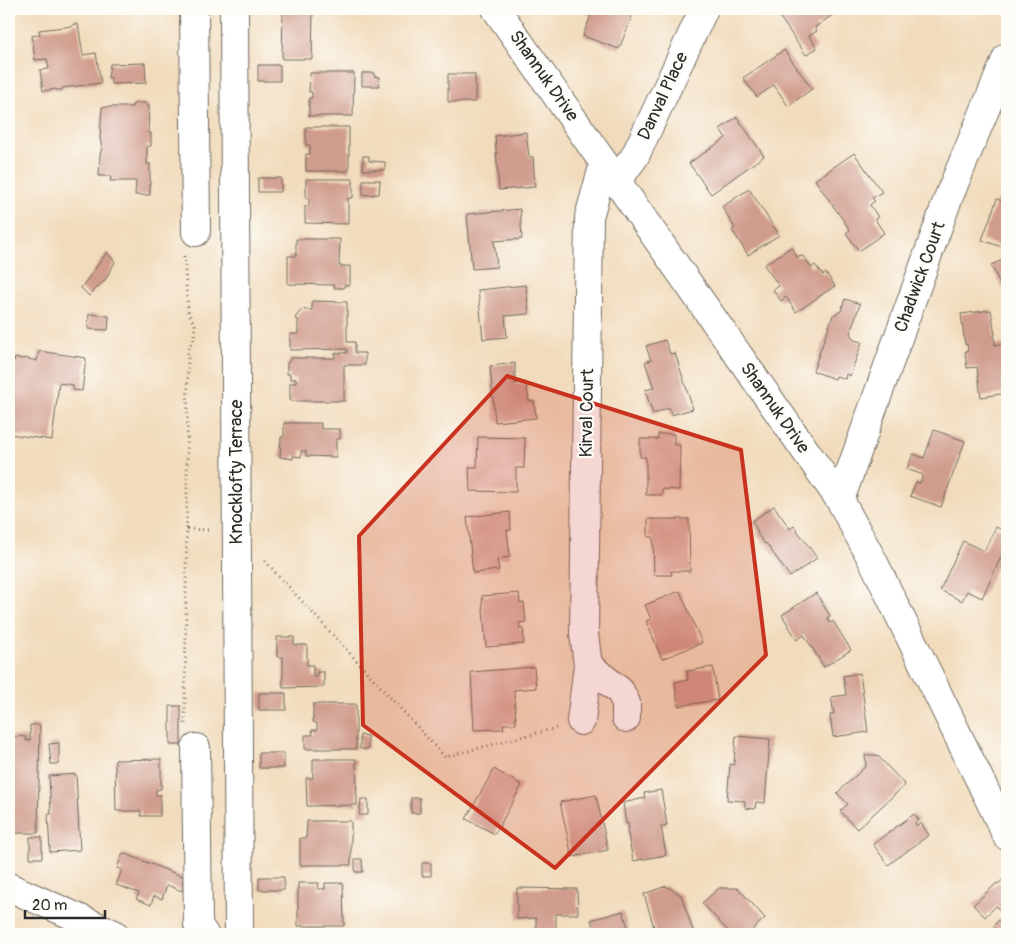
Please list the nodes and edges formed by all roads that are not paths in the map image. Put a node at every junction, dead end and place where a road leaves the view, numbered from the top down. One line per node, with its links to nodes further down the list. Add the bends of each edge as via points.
1 (194, 9): 7 (street)
2 (234, 9): 17 (street, Knocklofty Terrace)
3 (496, 9): 6 (street, Shannuk Drive)
4 (704, 9): 6 (street, Danval Place, via 635,156)
5 (1007, 57): 8 (street, Chadwick Court, via 948,196)
6 (610, 172): 8 (street, Shannuk Drive); 9 (street, Kirval Court, via 589,218 584,634)
7 (196, 232)
8 (840, 500): 13 (street, Shannuk Drive)
9 (588, 665): 10 (street, via 620,691 626,703); 11 (street, Kirval Court)
10 (626, 718)
11 (581, 721)
12 (196, 748): 16 (street, via 198,925)
13 (1007, 836)
14 (9, 887): 15 (street)
15 (114, 934)
16 (204, 934)
17 (238, 934)

